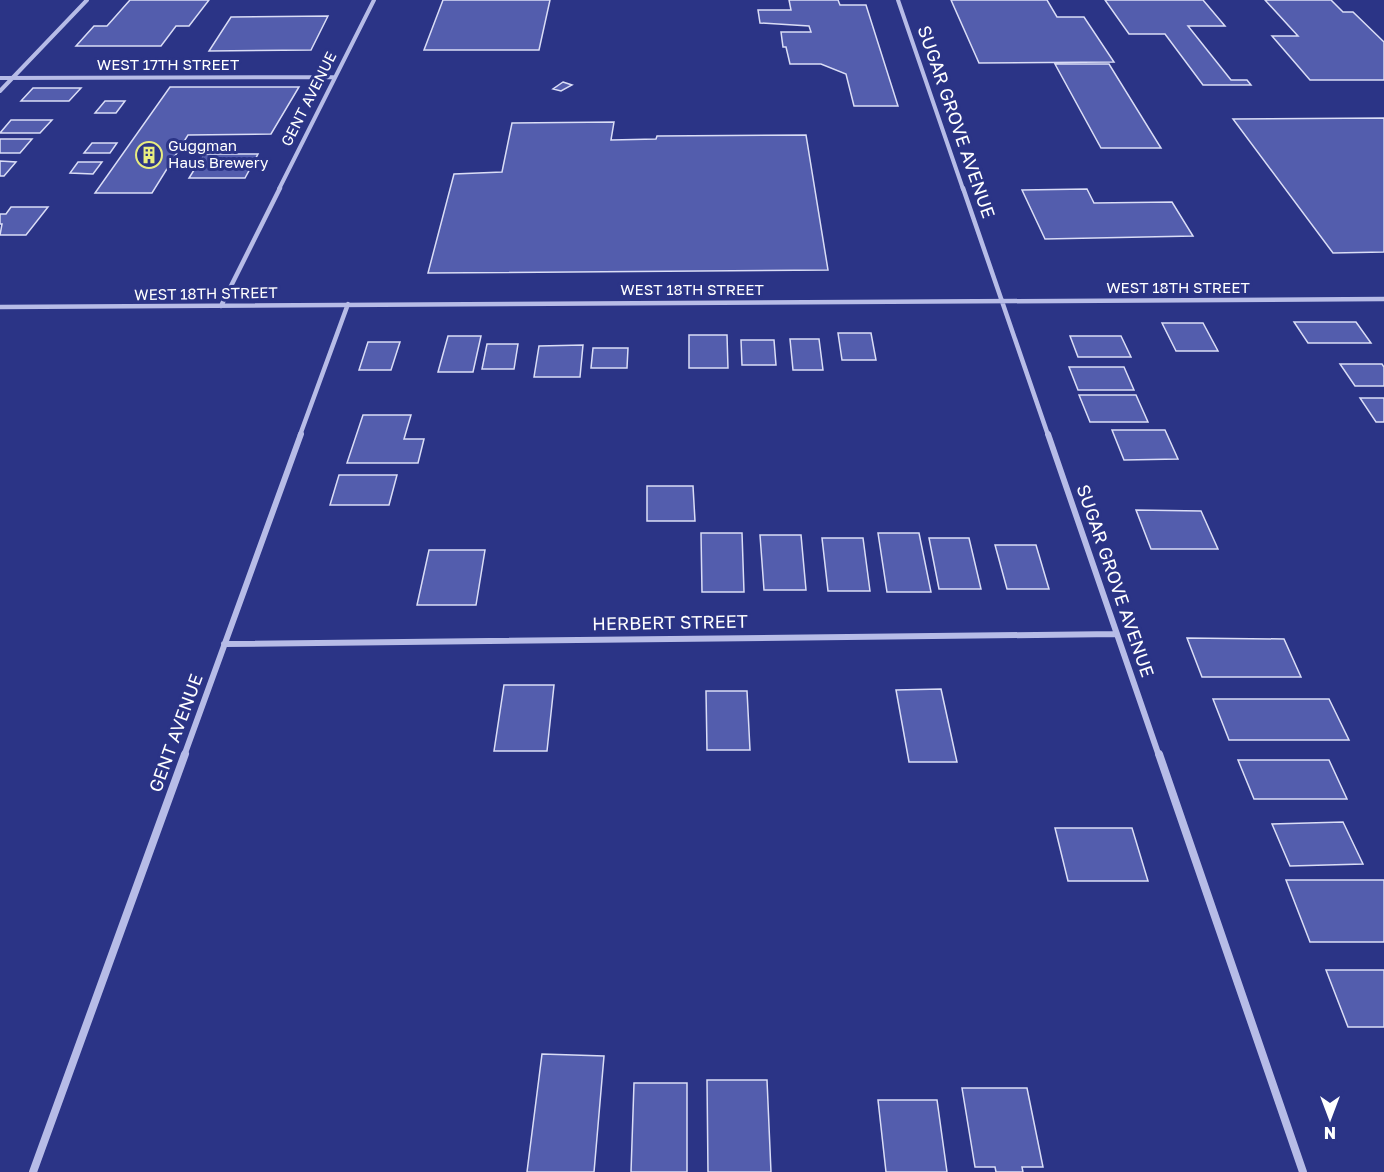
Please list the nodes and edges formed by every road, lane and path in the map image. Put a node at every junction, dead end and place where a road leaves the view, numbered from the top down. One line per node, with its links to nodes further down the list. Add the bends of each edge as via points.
1 (87, 0): 6 (street)
2 (374, 0): 4 (street, GENT AVENUE)
3 (898, 0): 9 (street, SUGAR GROVE AVENUE)
4 (335, 77): 6 (street, WEST 17TH STREET); 11 (street, GENT AVENUE)
5 (0, 78): 6 (street, WEST 17TH STREET)
6 (12, 78): 7 (street)
7 (0, 91)
8 (1384, 299): 9 (street, WEST 18TH STREET)
9 (1002, 301): 10 (street, WEST 18TH STREET); 13 (street, SUGAR GROVE AVENUE)
10 (348, 304): 11 (street, WEST 18TH STREET); 14 (street, GENT AVENUE)
11 (221, 306): 12 (street, WEST 18TH STREET)
12 (0, 307)
13 (1117, 634): 14 (street, HERBERT STREET); 16 (street, SUGAR GROVE AVENUE)
14 (224, 644): 15 (street, GENT AVENUE)
15 (33, 1172)
16 (1303, 1172)

